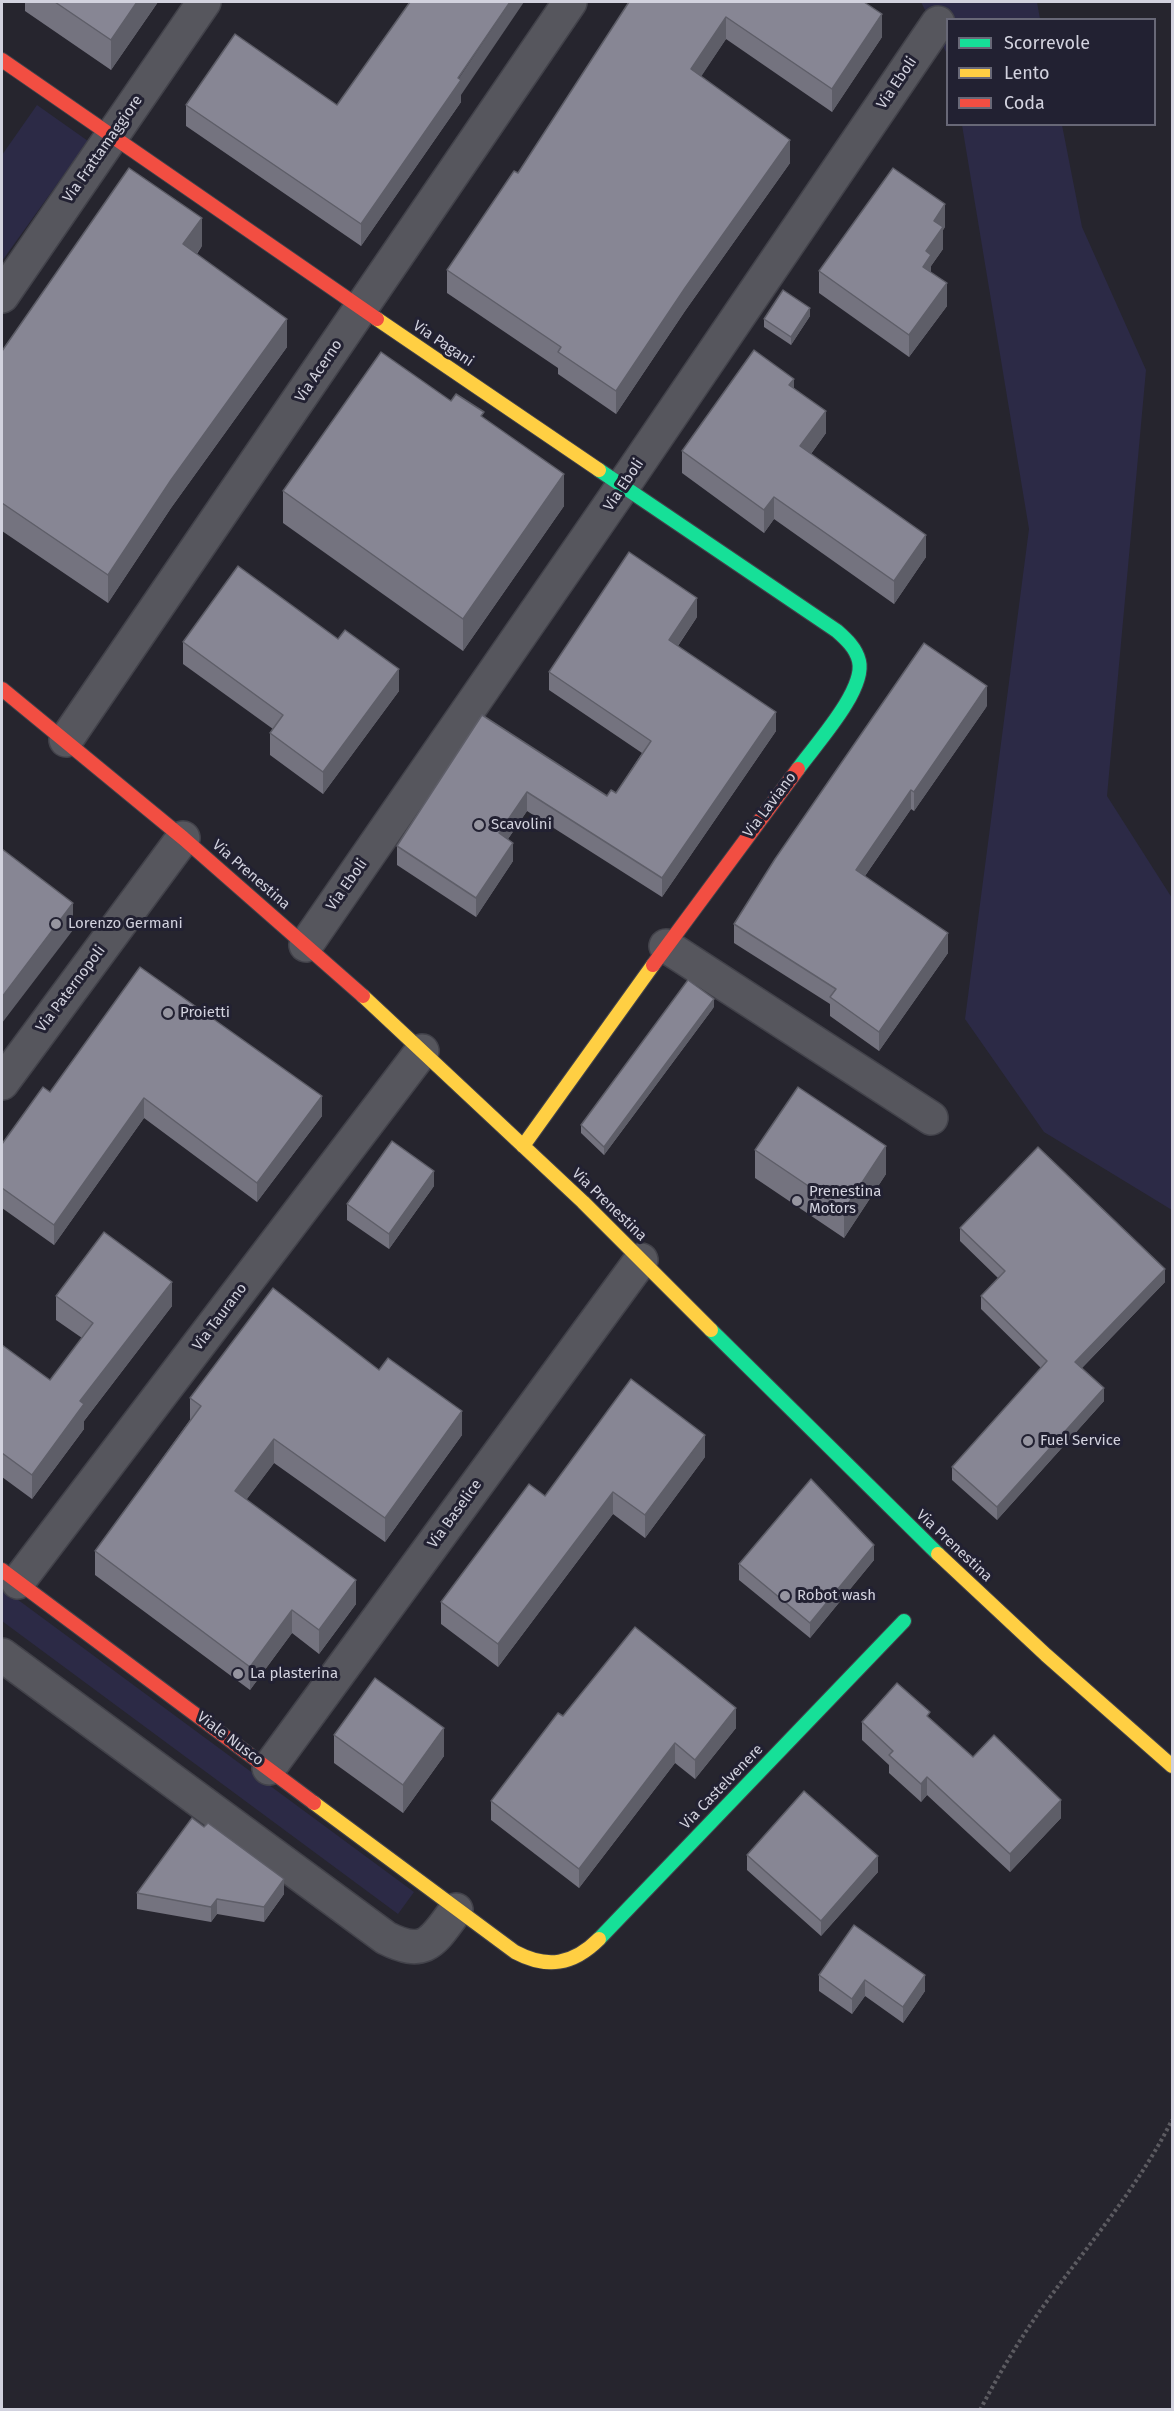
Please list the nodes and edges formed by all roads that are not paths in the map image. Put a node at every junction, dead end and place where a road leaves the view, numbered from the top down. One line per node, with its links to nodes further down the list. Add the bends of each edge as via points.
1 (204, 2): 5 (street, Via Frattamaggiore)
2 (570, 2): 7 (street, Via Acerno)
3 (938, 22): 8 (street, Via Eboli)
4 (2, 60): 5 (street, Via Pagani)
5 (112, 135): 6 (street, Via Frattamaggiore); 7 (street, Via Pagani)
6 (2, 296)
7 (361, 308): 8 (street, Via Pagani); 11 (street, Via Acerno)
8 (623, 486): 9 (street, Via Pagani, via 837,631 849,640); 13 (street, Via Eboli)
9 (860, 659): 14 (street, Via Laviano, via 859,682 853,694)
10 (2, 689): 11 (street, Via Prenestina)
11 (66, 740): 12 (street, Via Prenestina)
12 (183, 838): 13 (street, Via Prenestina); 16 (street, Via Paternopoli)
13 (306, 945): 15 (street, Via Prenestina)
14 (666, 946): 17 (street); 18 (street, Via Laviano)
15 (422, 1052): 18 (street, Via Prenestina); 20 (street, Via Taurano)
16 (2, 1083)
17 (931, 1118)
18 (523, 1146): 19 (street, Via Prenestina)
19 (641, 1260): 23 (street, Via Prenestina, via 912,1530); 24 (street, Via Baselice)
20 (10, 1576): 24 (street, Viale Nusco)
21 (904, 1621): 26 (street, Via Castelvenere, via 596,1942)
22 (2, 1654): 25 (street, via 386,1938 411,1948 424,1945 435,1938)
23 (1173, 1766)
24 (268, 1768): 25 (street, Viale Nusco)
25 (456, 1910): 26 (street, Viale Nusco, via 524,1958)
26 (554, 1965)

